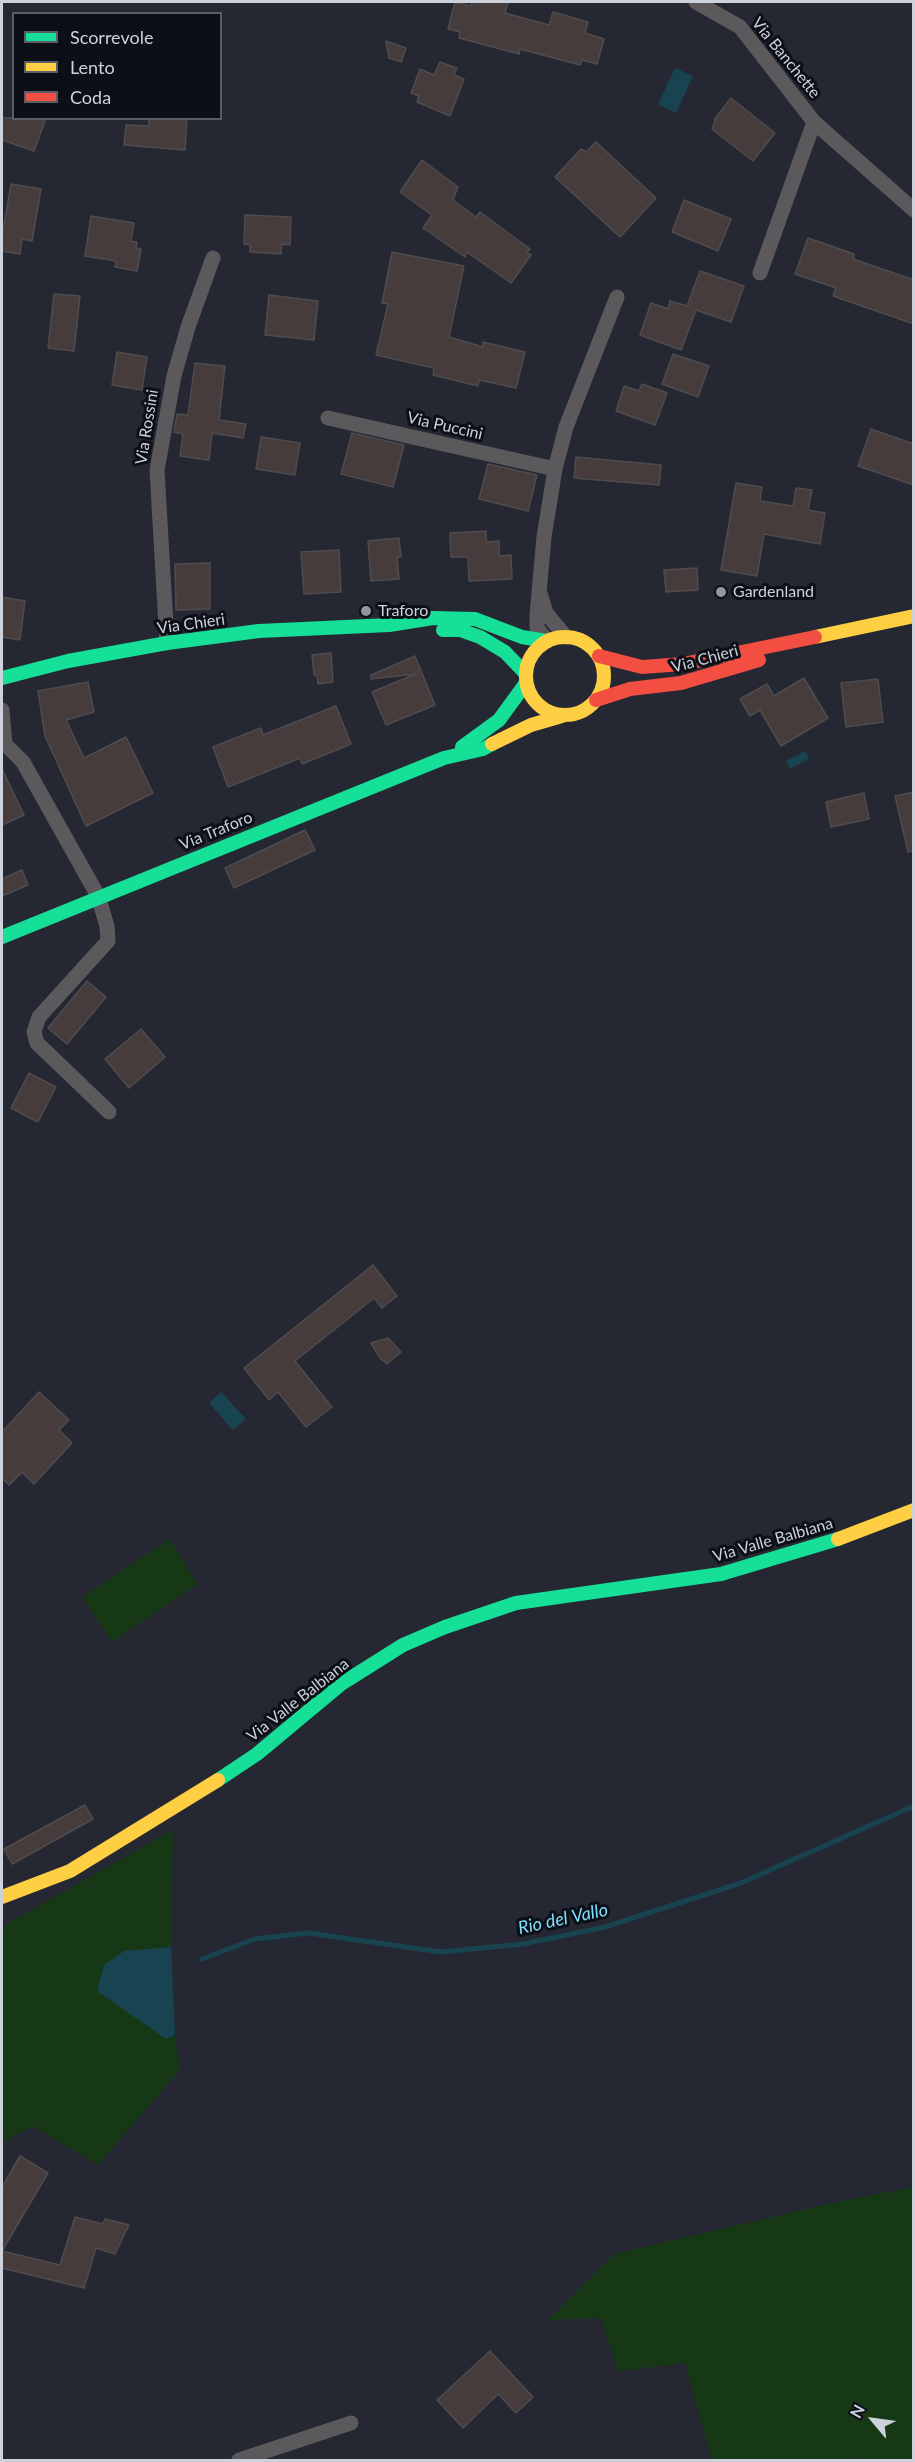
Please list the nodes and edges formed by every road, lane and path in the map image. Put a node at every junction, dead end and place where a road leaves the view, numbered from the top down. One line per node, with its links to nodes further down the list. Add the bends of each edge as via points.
1 (696, 2): 2 (street, Via Banchette, via 740,27)
2 (814, 122): 3 (street, Via Banchette); 5 (street, Via Banchette)
3 (914, 210)
4 (213, 258): 15 (street, Via Rossini, via 174,376 157,470)
5 (760, 273)
6 (617, 297): 8 (street, via 566,427)
7 (328, 418): 8 (street, Via Puccini)
8 (555, 469): 9 (street)
9 (540, 593): 12 (street, via 546,613); 14 (street, via 537,628)
10 (914, 616): 13 (main road, Via Chieri)
11 (389, 625): 14 (main road, Via Chieri, via 465,617 522,637); 15 (main road, Via Chieri, via 260,632); 18 (main road, Via Chieri, via 469,632 506,652)
12 (566, 637): 14 (main road); 16 (main road, via 584,642)
13 (820, 637): 16 (main road, Via Chieri, via 658,667); 19 (main road, Via Chieri, via 744,666 681,683 630,689)
14 (547, 641): 18 (main road, via 530,658)
15 (167, 644): 17 (main road, Via Chieri, via 68,661)
16 (599, 656): 19 (main road, via 604,681)
17 (2, 678)
18 (526, 678): 21 (main road, via 536,703); 22 (main road, Via Traforo, via 499,720)
19 (596, 700): 21 (main road, via 580,713)
20 (2, 711): 23 (street, via 5,744 24,762)
21 (561, 716): 22 (main road, Via Traforo, via 483,748)
22 (444, 758): 23 (main road, Via Traforo)
23 (98, 896): 24 (main road, Via Traforo); 25 (street, via 108,941 39,1017 34,1032 38,1043)
24 (2, 937)
25 (109, 1112)
26 (914, 1510): 27 (main road, Via Valle Balbiana, via 824,1544 722,1574 516,1603 403,1645 341,1683 257,1754 178,1806 70,1871)
27 (2, 1897)
28 (351, 2423): 29 (street)
29 (239, 2460)

